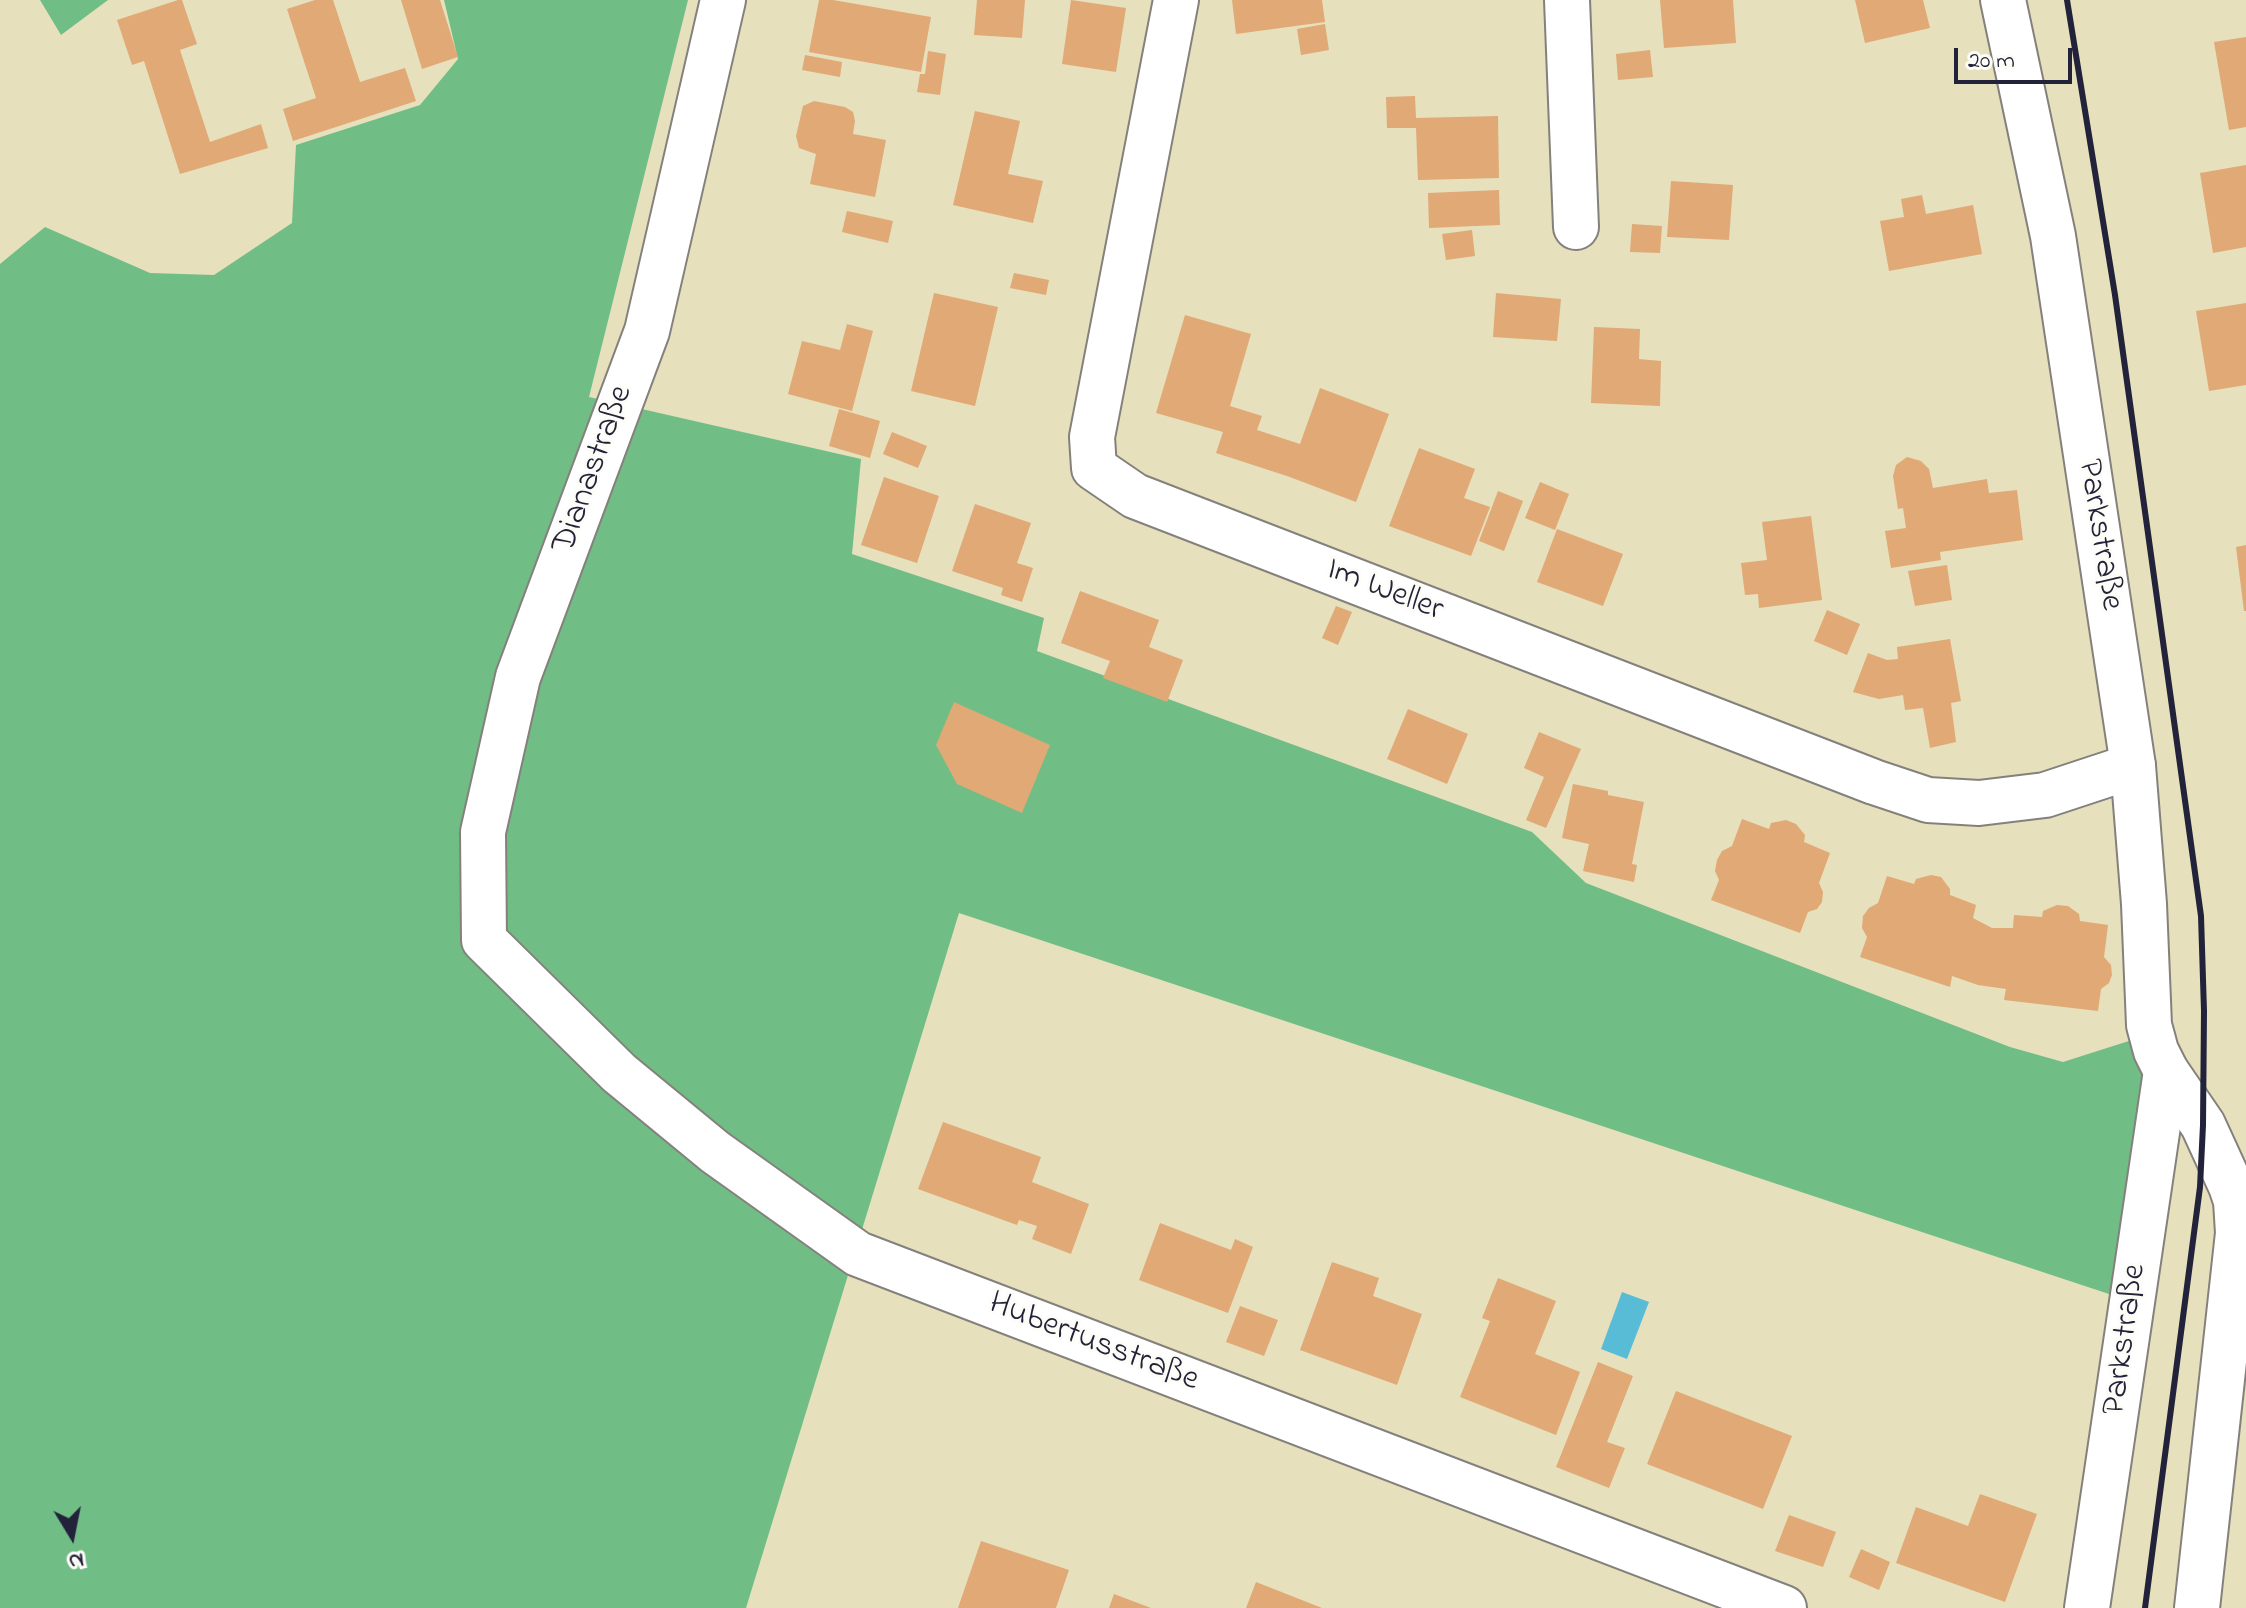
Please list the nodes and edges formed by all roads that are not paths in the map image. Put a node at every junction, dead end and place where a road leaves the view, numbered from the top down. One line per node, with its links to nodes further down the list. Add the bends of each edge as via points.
1 (723, 0): 7 (street, Dianastraße, via 647,331 518,677 483,832)
2 (1176, 0): 6 (street, Im Weller, via 1092,437 1094,468 1135,496 1928,800 1979,803 2045,795)
3 (1567, 0): 5 (street)
4 (2003, 0): 6 (street, Parkstraße, via 2053,236)
5 (1576, 227)
6 (2133, 766): 8 (street, Parkstraße, via 2149,1025)
7 (484, 940): 9 (street, Hubertusstraße, via 619,1073 715,1152 858,1254)
8 (2166, 1071): 10 (street, Parkstraße); 11 (street, Parkstraße, via 2203,1125 2231,1186 2238,1233)
9 (1784, 1608)
10 (2087, 1608)
11 (2197, 1608)

